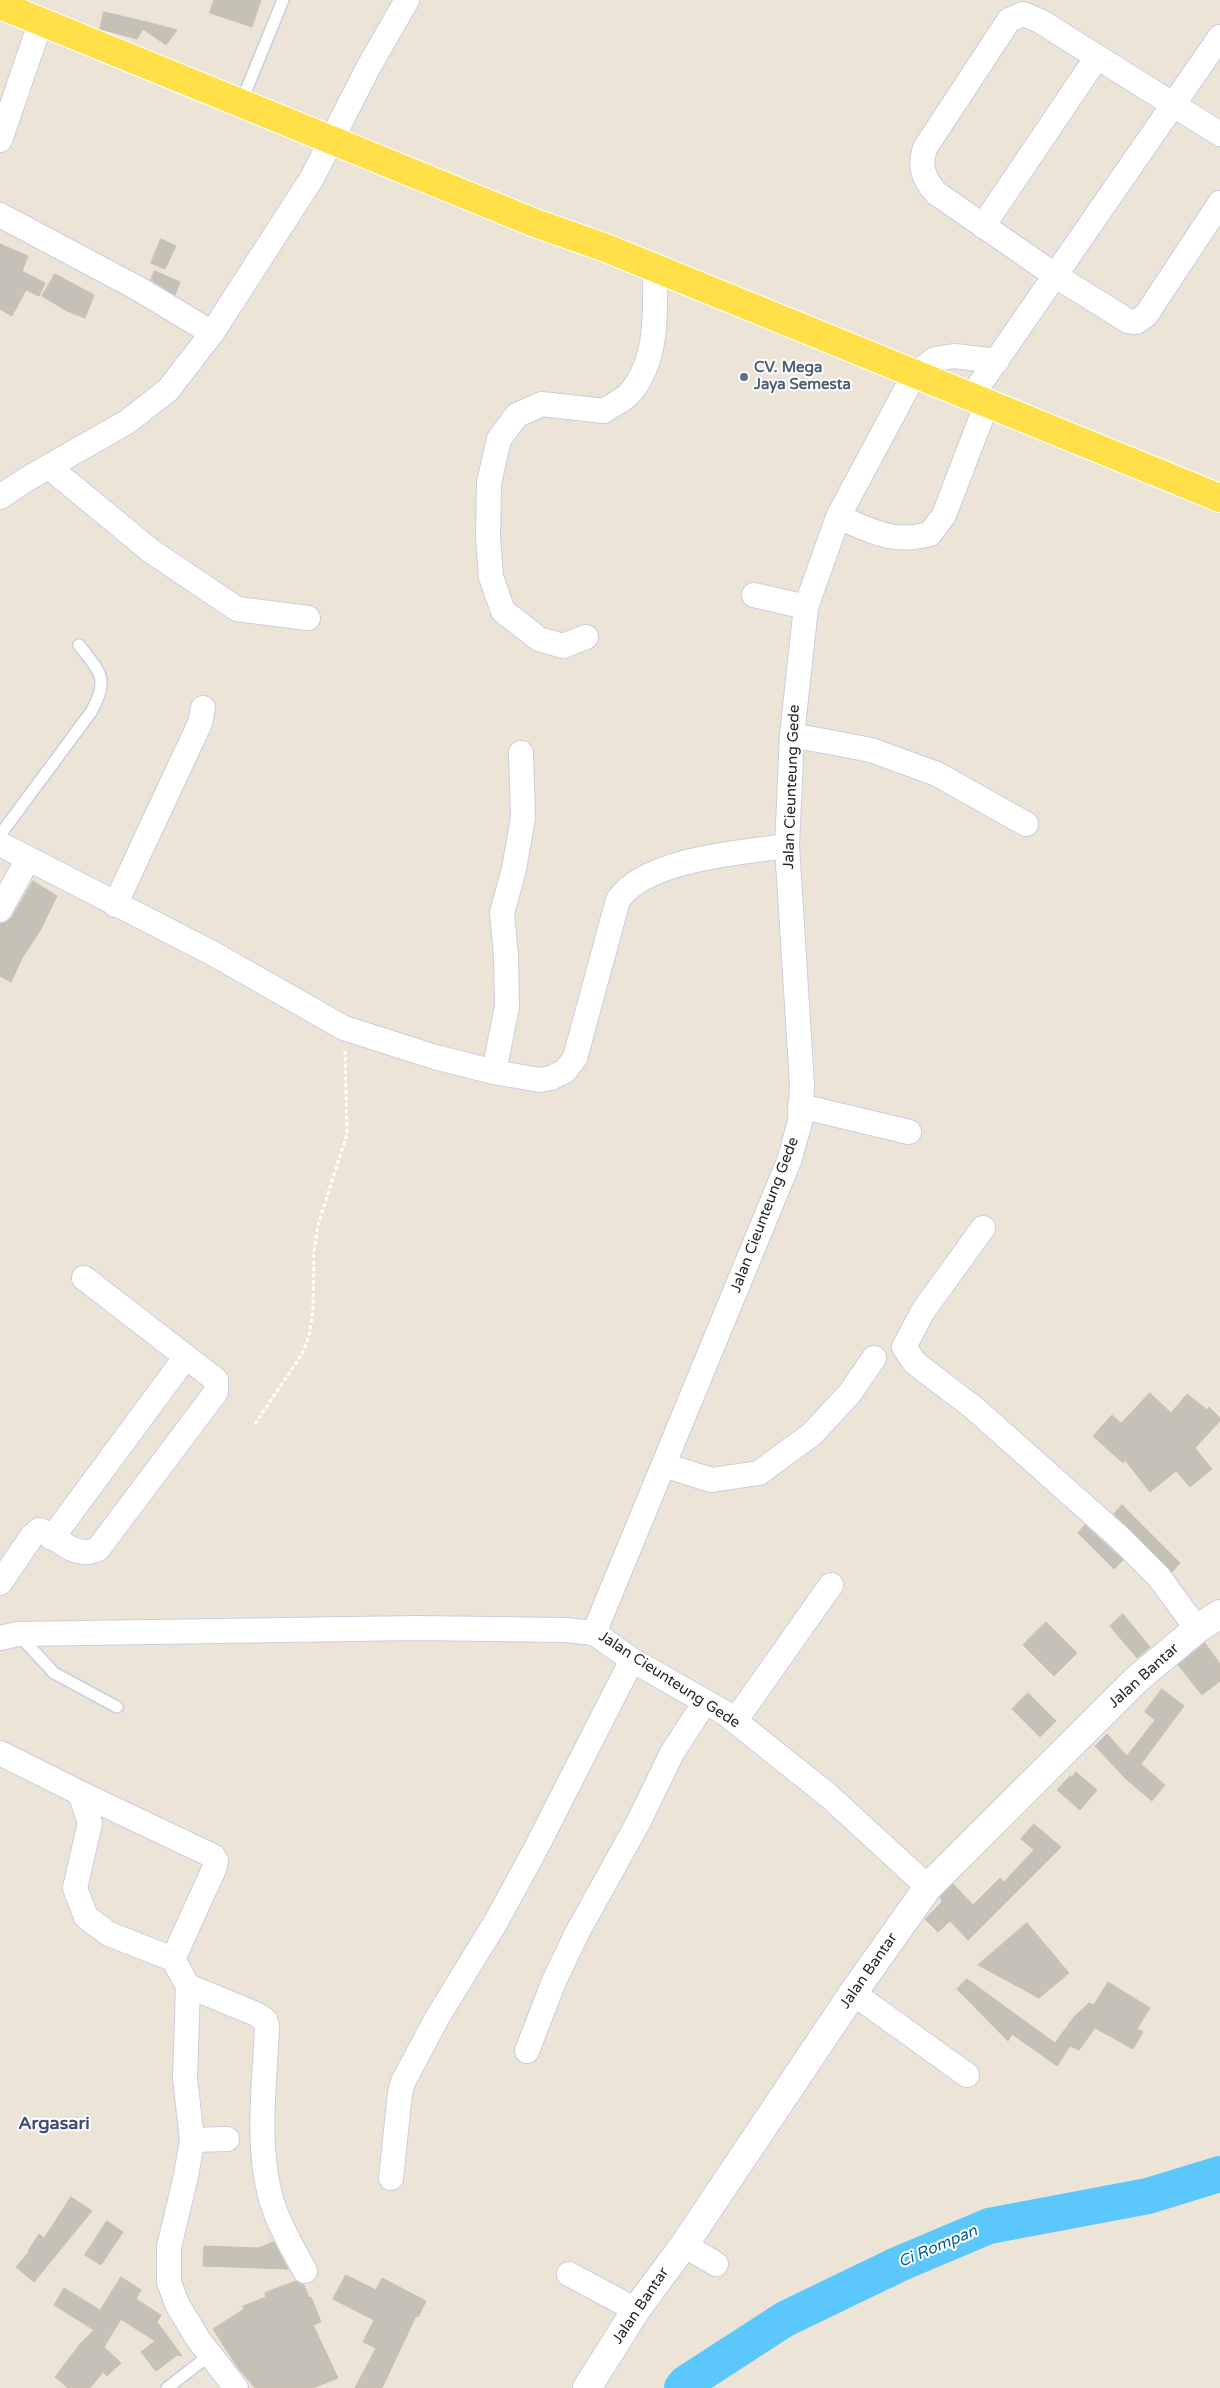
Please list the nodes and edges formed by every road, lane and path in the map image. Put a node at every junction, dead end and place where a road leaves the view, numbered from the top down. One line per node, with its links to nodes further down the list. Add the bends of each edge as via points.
1 (283, 0): 7 (lane)
2 (408, 0): 11 (street, via 368,68)
3 (0, 5): 4 (main road)
4 (41, 21): 7 (main road); 10 (street)
5 (1220, 38): 8 (street)
6 (1097, 57): 8 (street); 14 (street); 14 (street, via 1031,16 1023,14 1009,20 921,158 922,172 928,184)
7 (241, 103): 11 (main road)
8 (1174, 105): 9 (street); 16 (street)
9 (1220, 134)
10 (0, 140)
11 (332, 141): 15 (main road); 17 (street, via 307,186)
12 (1220, 203): 16 (street, via 1146,315 1136,322 1118,317)
13 (0, 215): 17 (street, via 139,289)
14 (983, 226): 16 (street)
15 (655, 269): 19 (main road); 28 (street, via 655,331 646,366 630,394 604,411 542,404 517,415 499,439 488,484 491,577 503,611 538,639 563,646)
16 (1056, 276): 18 (street)
17 (212, 333): 21 (street, via 168,390 127,422)
18 (997, 362): 19 (street, via 954,356 934,359); 20 (street)
19 (914, 375): 20 (main road); 24 (street, Jalan Cieunteung Gede)
20 (979, 400): 23 (main road); 24 (street, via 944,516 930,534 903,540)
21 (49, 467): 22 (street); 27 (street, via 151,551 237,609)
22 (0, 497)
23 (1220, 498)
24 (838, 517): 26 (street, Jalan Cieunteung Gede)
25 (754, 595): 26 (street)
26 (806, 607): 31 (street, Jalan Cieunteung Gede)
27 (308, 618)
28 (586, 637)
29 (79, 645): 34 (lane, via 100,672 100,695 91,712)
30 (204, 708): 38 (street, via 200,723)
31 (792, 734): 33 (street, via 871,750 937,774); 36 (street, Jalan Cieunteung Gede)
32 (521, 752): 41 (street, via 523,818 502,913 507,1006)
33 (1026, 824)
34 (0, 835)
35 (0, 844): 37 (street)
36 (787, 846): 41 (street, via 704,857 679,864 625,890 618,900 575,1058 564,1072 551,1078 538,1080); 42 (street, Jalan Cieunteung Gede, via 802,1085)
37 (28, 859): 38 (street); 39 (street)
38 (115, 905): 40 (street, via 212,953)
39 (0, 910)
40 (344, 1028): 41 (street); 48 (path, via 347,1134 318,1225 309,1336 302,1354)
41 (494, 1072)
42 (800, 1106): 43 (street); 49 (street, Jalan Cieunteung Gede, via 800,1122 788,1161)
43 (909, 1132)
44 (983, 1228): 54 (street, via 923,1311 904,1347 908,1355 974,1408 1119,1537 1159,1577)
45 (84, 1278): 46 (street)
46 (185, 1358): 50 (street); 50 (street, via 216,1380 215,1396 98,1549 80,1552)
47 (874, 1358): 49 (street, via 850,1393 812,1434 760,1473 711,1480)
48 (255, 1424)
49 (664, 1464): 55 (street, Jalan Cieunteung Gede)
50 (52, 1538): 51 (street, via 42,1531 35,1532)
51 (0, 1582)
52 (831, 1585): 60 (street)
53 (1220, 1614): 54 (street, Jalan Bantar)
54 (1198, 1629): 63 (street, Jalan Bantar, via 1137,1679)
55 (594, 1633): 56 (street, via 417,1628); 57 (street, Jalan Cieunteung Gede)
56 (9, 1636): 59 (lane, via 54,1673)
57 (632, 1660): 58 (street, Jalan Cieunteung Gede); 71 (street, via 534,1852 403,2082)
58 (705, 1702): 60 (street, Jalan Cieunteung Gede); 67 (street, via 672,1753 638,1823 577,1933)
59 (117, 1707)
60 (735, 1721): 63 (street, Jalan Cieunteung Gede, via 829,1796)
61 (0, 1753): 62 (street)
62 (80, 1793): 64 (street, via 90,1823 75,1888 86,1916 109,1934); 64 (street, via 213,1856 216,1861)
63 (928, 1887): 66 (street, Jalan Bantar)
64 (173, 1959): 65 (street)
65 (188, 1986): 70 (street, via 185,2078); 74 (street, via 265,2020 263,2139 270,2195 280,2224)
66 (853, 1994): 68 (street); 72 (street, Jalan Bantar)
67 (527, 2051)
68 (967, 2076)
69 (227, 2139): 70 (street)
70 (192, 2140): 77 (street, via 169,2246 169,2282 177,2304)
71 (391, 2178)
72 (684, 2245): 73 (street); 76 (street, Jalan Bantar)
73 (716, 2264)
74 (305, 2271)
75 (569, 2274): 76 (street)
76 (636, 2310): 80 (street, Jalan Bantar)
77 (211, 2354): 78 (lane); 79 (street)
78 (167, 2388)
79 (236, 2388)
80 (587, 2388)

